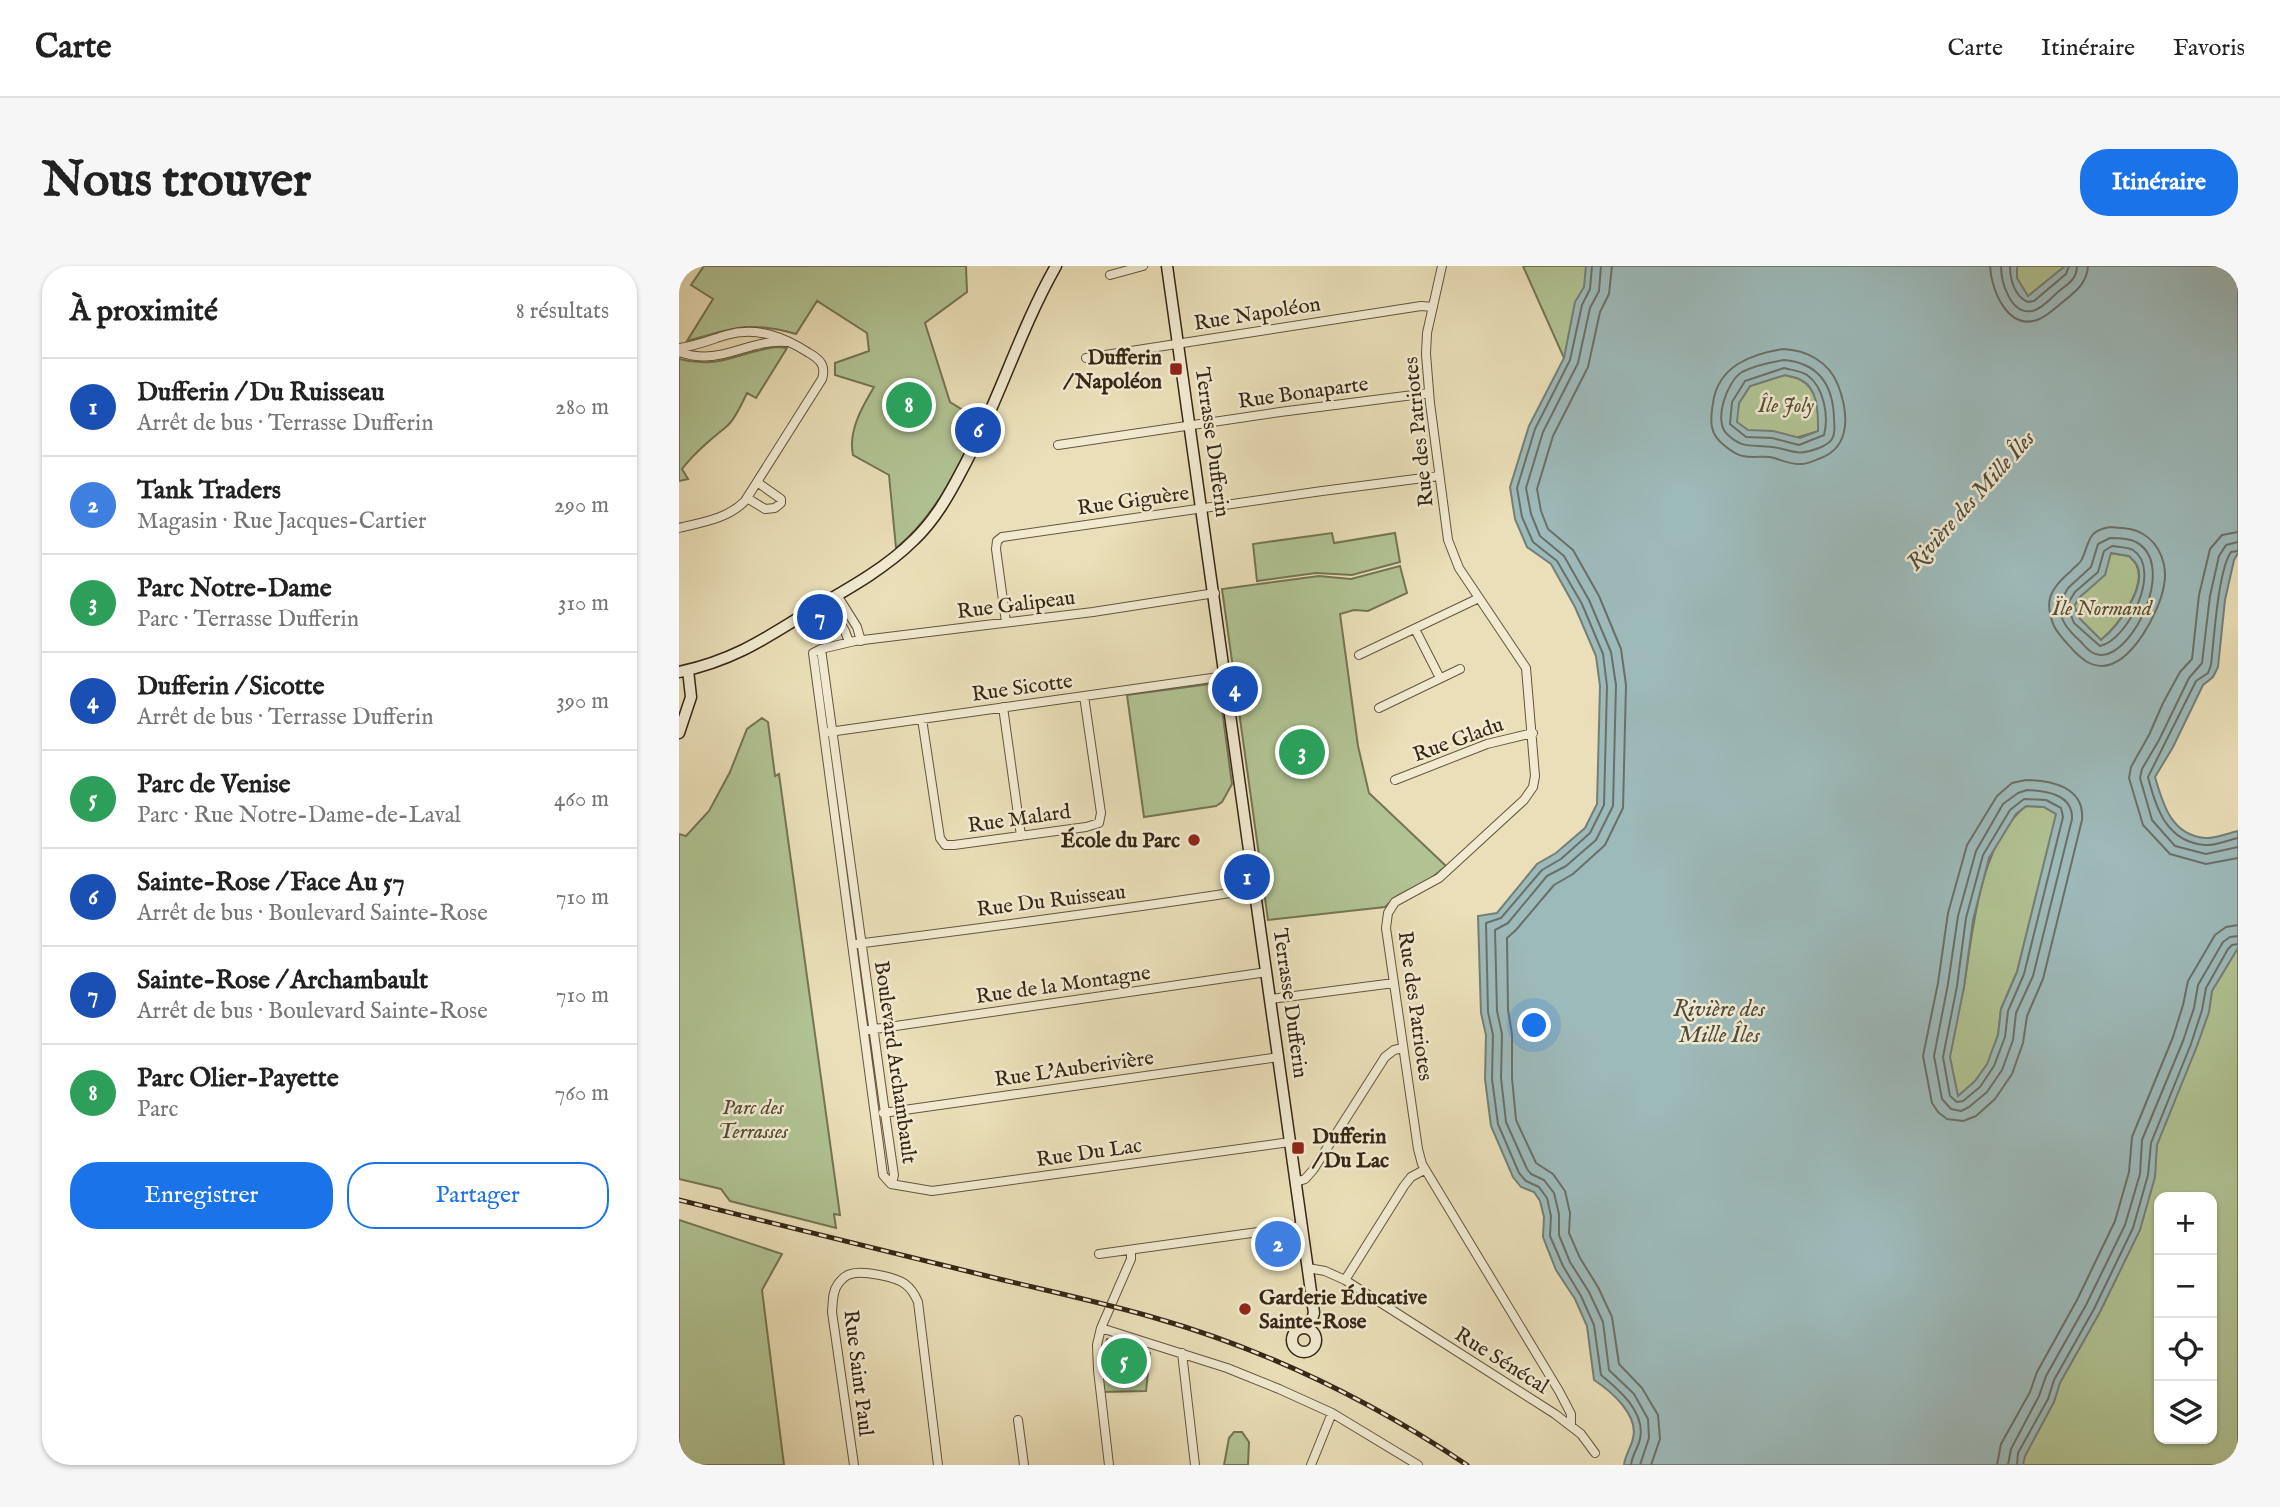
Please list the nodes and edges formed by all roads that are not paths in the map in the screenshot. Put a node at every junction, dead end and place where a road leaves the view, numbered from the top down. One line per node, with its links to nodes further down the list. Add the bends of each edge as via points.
1 (1056, 266): 20 (street, via 982,433 938,512 908,546)
2 (1143, 266): 5 (street)
3 (1167, 266): 7 (street, Terrasse Dufferin)
4 (1442, 266): 6 (street, Rue des Patriotes)
5 (1110, 275)
6 (1433, 307): 7 (street, Rue Napoléon); 11 (street, Rue des Patriotes, via 1426,348)
7 (1179, 342): 10 (street, Rue Napoléon); 12 (street, Terrasse Dufferin)
8 (792, 343): 9 (street, via 765,343 713,356); 9 (street, via 772,334 745,332); 15 (street, via 821,361 824,374)
9 (679, 350)
10 (1086, 358)
11 (1429, 393): 12 (street, Rue Bonaparte); 14 (street, Rue des Patriotes)
12 (1191, 424): 13 (street, Rue Bonaparte); 17 (street, Terrasse Dufferin)
13 (1058, 445)
14 (1439, 476): 17 (street, Rue Giguère); 21 (street, Rue des Patriotes, via 1451,552)
15 (757, 482): 16 (street); 16 (street, via 778,495 781,503 767,510)
16 (747, 498): 18 (street, via 727,515)
17 (1203, 508): 19 (street, Terrasse Dufferin); 22 (street, Rue Giguère, via 1000,538 996,549)
18 (679, 528)
19 (1215, 593): 22 (street, Rue Galipeau); 30 (street, Terrasse Dufferin)
20 (832, 598): 24 (street, via 856,627); 25 (street); 29 (street, via 737,655)
21 (1479, 598): 23 (street); 39 (street, Rue des Patriotes, via 1526,669)
22 (1006, 622): 24 (street, Rue Galipeau)
23 (1415, 629): 27 (street); 31 (street)
24 (861, 641): 25 (street, Rue Galipeau)
25 (849, 642): 26 (street, Rue Galipeau)
26 (821, 649): 36 (street, Boulevard Archambault); 38 (street, Boulevard Archambault, via 812,656)
27 (1359, 655)
28 (1460, 669): 31 (street)
29 (683, 671): 37 (street, via 690,701)
30 (1226, 676): 32 (street, Rue Sicotte); 44 (street, Terrasse Dufferin)
31 (1440, 678): 34 (street)
32 (1084, 696): 33 (street, Rue Sicotte); 41 (street, Rue Malard, via 1100,821)
33 (1003, 707): 35 (street, Rue Sicotte); 41 (street)
34 (1379, 708)
35 (922, 719): 36 (street, Rue Sicotte); 41 (street, Rue Malard, via 941,842 954,845)
36 (833, 732): 38 (street, Rue Sicotte); 42 (street, Boulevard Archambault)
37 (679, 733)
38 (823, 733): 43 (street, Boulevard Archambault)
39 (1533, 733): 40 (street, Rue Gladu, via 1487,744); 48 (street, Rue des Patriotes, via 1535,776 1528,795 1439,878 1392,905 1386,924)
40 (1395, 780)
41 (1021, 836)
42 (849, 849): 43 (street); 45 (street, Boulevard Archambault)
43 (839, 851): 46 (street, Boulevard Archambault)
44 (1256, 889): 45 (street, Rue Du Ruisseau); 47 (street, Terrasse Dufferin)
45 (862, 943): 46 (street, Rue Du Ruisseau); 50 (street, Boulevard Archambault)
46 (852, 945): 51 (street, Boulevard Archambault)
47 (1267, 972): 49 (street, Terrasse Dufferin); 50 (street, Rue de la Montagne)
48 (1394, 983): 49 (street); 52 (street, Rue des Patriotes)
49 (1271, 999): 53 (street, Terrasse Dufferin)
50 (874, 1029): 51 (street, Rue de la Montagne); 54 (street, Boulevard Archambault)
51 (864, 1030): 55 (street, Boulevard Archambault)
52 (1403, 1048): 57 (street, Rue des Patriotes); 58 (street, via 1385,1057 1313,1170)
53 (1279, 1057): 54 (street, Rue L'Auberivière); 56 (street, Terrasse Dufferin)
54 (885, 1113): 55 (street, Rue L'Auberivière); 59 (street, Boulevard Archambault)
55 (875, 1114): 59 (street, Boulevard Archambault, via 883,1175)
56 (1290, 1142): 58 (street, Terrasse Dufferin); 59 (street, Rue Du Lac, via 932,1191)
57 (1424, 1170): 64 (street, via 1404,1186); 70 (street, Rue des Patriotes, via 1559,1391 1571,1414)
58 (1296, 1182): 60 (street, Terrasse Dufferin)
59 (892, 1184)
60 (1302, 1226): 61 (street); 63 (street, Terrasse Dufferin)
61 (1131, 1250): 62 (street); 65 (street)
62 (1099, 1255)
63 (1308, 1268): 64 (street, Rue Sénécal); 66 (street, Terrasse Dufferin, via 1314,1315)
64 (1345, 1280): 70 (street, Rue Sénécal)
65 (1101, 1328): 67 (street); 75 (street, via 1098,1370)
66 (1309, 1329)
67 (1182, 1353): 68 (street); 76 (street)
68 (1332, 1413): 77 (street); 78 (street)
69 (1017, 1420): 74 (street)
70 (1571, 1425): 71 (street, Rue Sénécal)
71 (1595, 1454)
72 (854, 1465): 73 (street, Rue Saint Paul, via 832,1311 835,1287 852,1273 902,1282 918,1302)
73 (938, 1465)
74 (1024, 1465)
75 (1109, 1465)
76 (1195, 1465)
77 (1311, 1465)
78 (1417, 1465)

